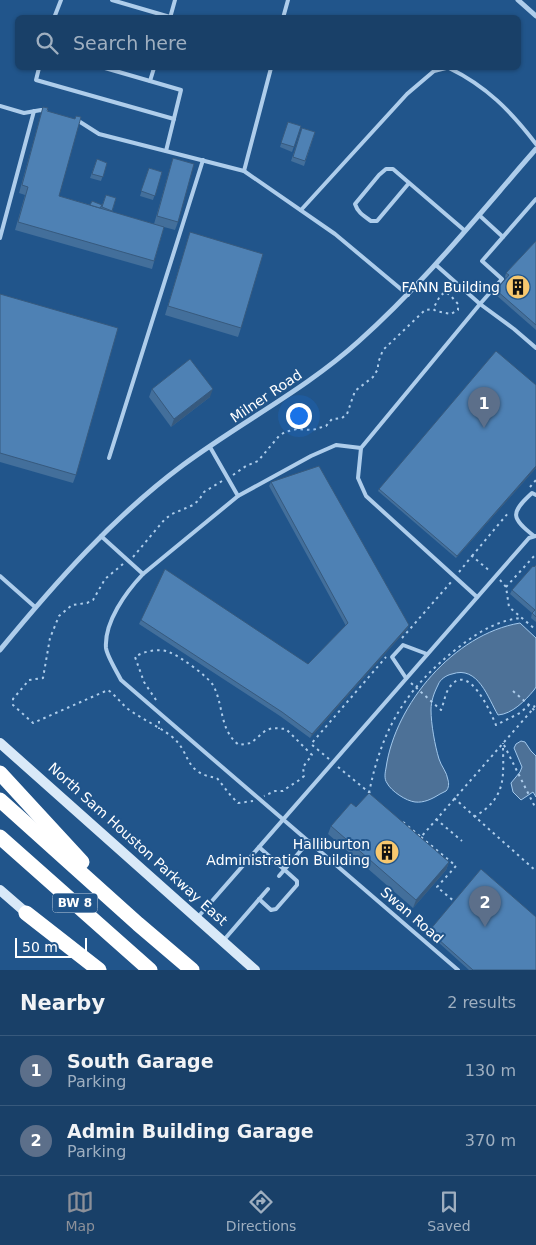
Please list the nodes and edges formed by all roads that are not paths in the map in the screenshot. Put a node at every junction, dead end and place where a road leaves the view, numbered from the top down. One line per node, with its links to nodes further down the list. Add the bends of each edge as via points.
1 (61, 0): 6 (lane)
2 (112, 0): 7 (lane)
3 (175, 0): 8 (lane)
4 (288, 0): 9 (lane)
5 (518, 0): 10 (street)
6 (55, 15)
7 (163, 15)
8 (171, 15)
9 (284, 15)
10 (536, 16)
11 (38, 70): 22 (lane, via 36,80)
12 (113, 70): 17 (lane)
13 (153, 70): 17 (lane)
14 (270, 70): 27 (lane)
15 (438, 70): 30 (lane, via 406,94)
16 (451, 70): 23 (lane, via 484,88)
17 (150, 81): 22 (lane, via 180,90)
18 (0, 106): 19 (lane, via 24,113)
19 (34, 111): 20 (lane); 34 (lane)
20 (48, 112)
21 (72, 118): 25 (lane, via 99,134)
22 (174, 119): 25 (lane)
23 (536, 144)
24 (536, 149): 31 (street, Milner Road)
25 (166, 151): 26 (lane)
26 (203, 160): 27 (lane); 41 (lane)
27 (244, 172): 30 (lane)
28 (409, 183): 28 (lane, via 393,169 386,169 355,204 357,209 372,222 377,221); 32 (lane)
29 (536, 199): 33 (lane)
30 (301, 210): 36 (lane)
31 (479, 215): 32 (street, Milner Road); 33 (lane)
32 (464, 230): 35 (street, Milner Road)
33 (502, 237): 37 (lane, via 482,261 502,279)
34 (0, 238)
35 (436, 265): 36 (street, Milner Road); 37 (lane)
36 (408, 295): 39 (street, Milner Road, via 358,342 308,382)
37 (480, 304): 38 (lane); 40 (lane)
38 (536, 348)
39 (210, 447): 43 (lane); 44 (street, Milner Road, via 148,492)
40 (361, 448): 43 (lane, Swan Road, via 336,445); 48 (lane, via 358,478 366,496)
41 (109, 458)
42 (536, 495): 45 (lane, via 532,493 516,511 521,524)
43 (238, 496): 46 (lane, Swan Road)
44 (101, 536): 46 (lane); 49 (street, Milner Road)
45 (535, 536): 48 (lane, via 528,538)
46 (143, 574): 56 (lane, Swan Road, via 128,590 109,623 106,649 121,680)
47 (0, 576): 49 (lane)
48 (477, 597): 51 (lane)
49 (35, 607): 50 (street, Milner Road)
50 (0, 650)
51 (427, 654): 52 (lane); 52 (lane, via 403,644 392,657)
52 (406, 678): 56 (lane)
53 (0, 743): 66 (main road, North Sam Houston Parkway East)
54 (0, 773): 67 (highway)
55 (0, 800): 67 (highway, BW 8)
56 (283, 818): 58 (lane, Swan Road); 59 (lane)
57 (0, 837): 71 (highway, BW 8)
58 (309, 841): 60 (lane); 74 (lane, Swan Road)
59 (259, 847): 60 (lane); 66 (lane)
60 (285, 869): 61 (lane); 64 (lane, via 298,881 297,885 276,909 271,910)
61 (279, 876)
62 (268, 888): 64 (lane)
63 (0, 890): 65 (main road)
64 (259, 899): 68 (lane)
65 (26, 913): 69 (main road); 70 (highway)
66 (197, 918): 68 (main road, North Sam Houston Parkway East)
67 (138, 924): 72 (highway, BW 8)
68 (223, 941): 73 (main road, North Sam Houston Parkway East)
69 (90, 970)
70 (99, 970)
71 (150, 970)
72 (192, 970)
73 (255, 970)
74 (458, 970)

